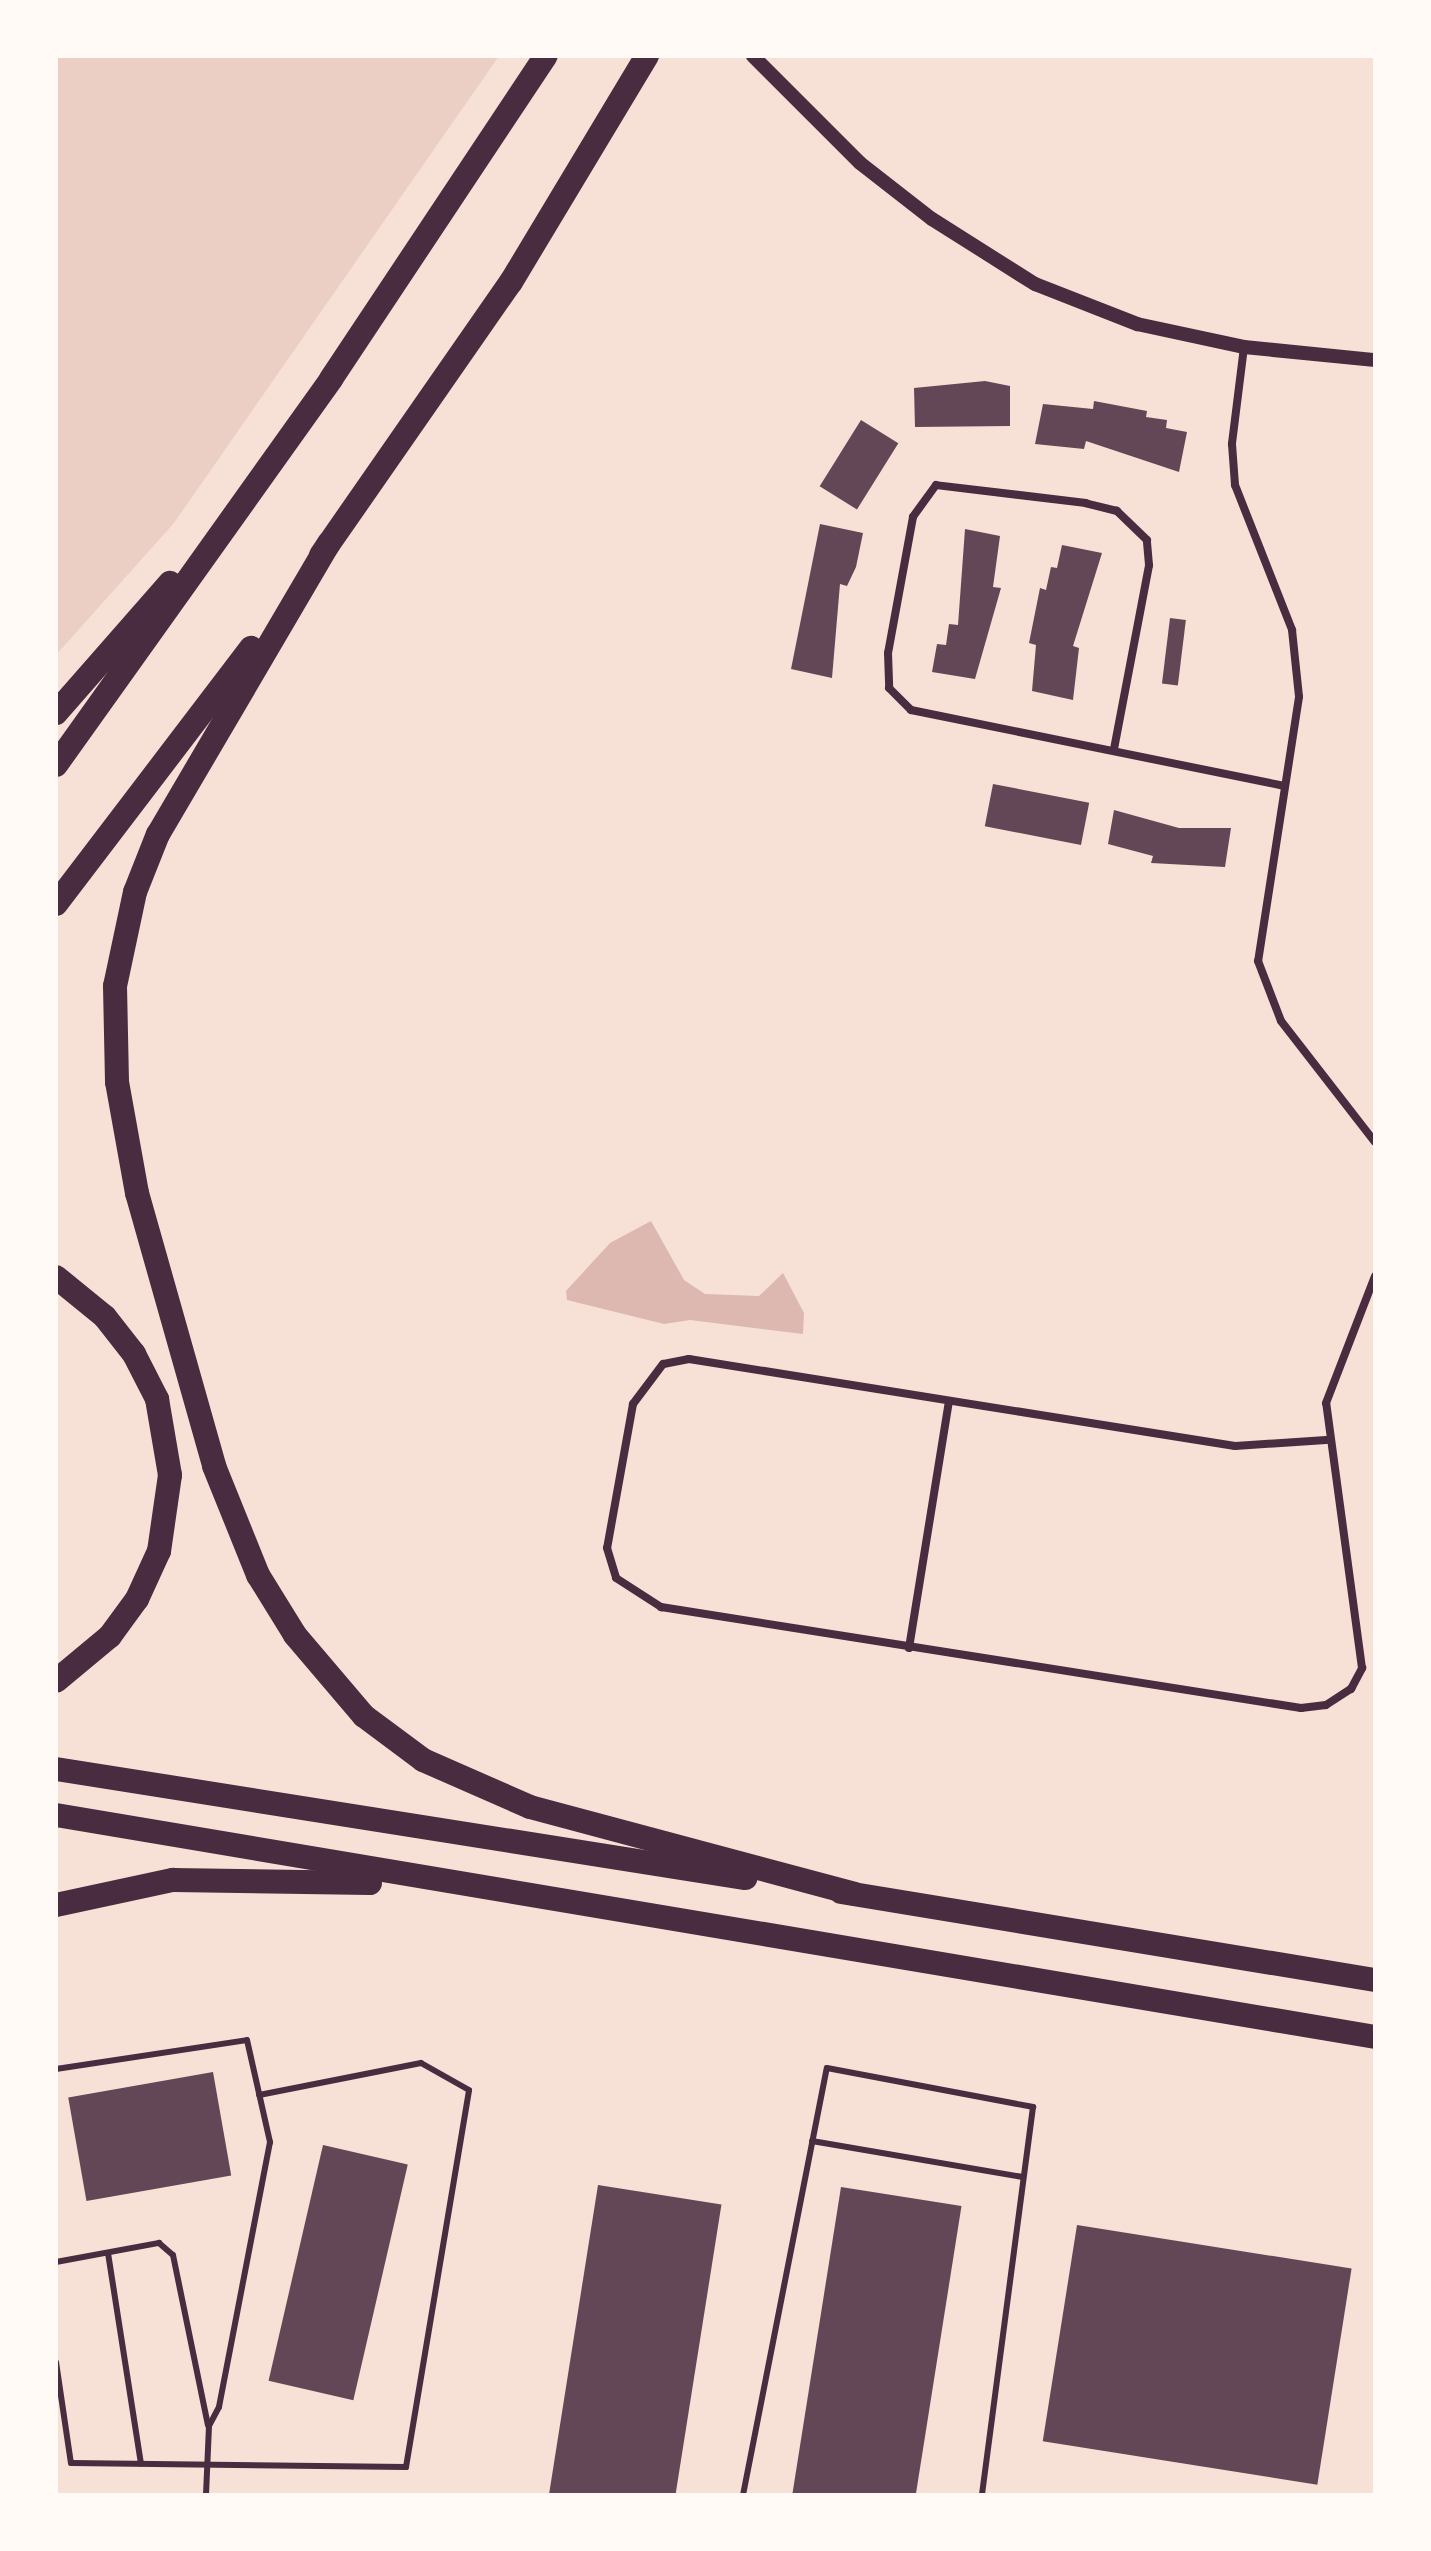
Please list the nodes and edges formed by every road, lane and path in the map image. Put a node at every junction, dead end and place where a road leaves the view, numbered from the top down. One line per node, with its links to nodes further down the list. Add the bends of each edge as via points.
1 (546, 56): 6 (highway)
2 (647, 56): 7 (highway, via 503,294)
3 (753, 56): 4 (street, via 860,163 995,260 1107,314)
4 (1244, 347): 5 (street); 11 (street, via 1232,444 1235,485 1292,630 1299,697)
5 (1375, 360)
6 (254, 488): 8 (highway); 10 (highway)
7 (329, 543): 12 (highway); 23 (highway, via 158,834 132,902 115,986 117,1082 137,1193 214,1466 258,1575 302,1644 364,1716 423,1760 530,1807)
8 (56, 713)
9 (1114, 749): 9 (street, via 911,710 889,688 888,653 913,517 936,485 1117,511 1147,540 1149,565); 11 (street)
10 (56, 765)
11 (1283, 786): 13 (street, via 1259,930 1265,992)
12 (56, 904)
13 (1375, 1142)
14 (1375, 1276): 17 (street, via 1326,1403)
15 (56, 1277): 19 (highway, via 105,1317 134,1354 157,1399 170,1475 159,1551 137,1599 110,1636)
16 (949, 1402): 17 (street, via 1235,1446); 18 (street); 18 (street, via 689,1359 663,1364 633,1404 607,1548 616,1578 661,1607)
17 (1326, 1440): 18 (street, via 1362,1668 1351,1689 1326,1705 1301,1708)
18 (909, 1648)
19 (56, 1681)
20 (56, 1769): 23 (highway)
21 (56, 1815): 22 (highway)
22 (496, 1893): 24 (highway, via 215,1877 132,1885); 26 (highway)
23 (854, 1894): 25 (highway)
24 (56, 1905)
25 (1375, 1980)
26 (1375, 2037)
27 (56, 2069): 28 (lane, via 247,2040)
28 (259, 2095): 34 (lane, via 270,2142 219,2407); 36 (lane, via 421,2063 469,2090 406,2467)
29 (812, 2141): 30 (lane); 30 (lane, via 827,2068 1033,2107); 38 (lane)
30 (1023, 2177): 39 (lane)
31 (108, 2253): 32 (lane); 34 (lane, via 159,2243 173,2255); 35 (lane)
32 (56, 2262)
33 (56, 2362): 35 (lane, via 71,2463)
34 (209, 2426): 36 (lane)
35 (141, 2463): 36 (lane)
36 (208, 2463): 37 (lane)
37 (206, 2495)
38 (743, 2495)
39 (982, 2495)

